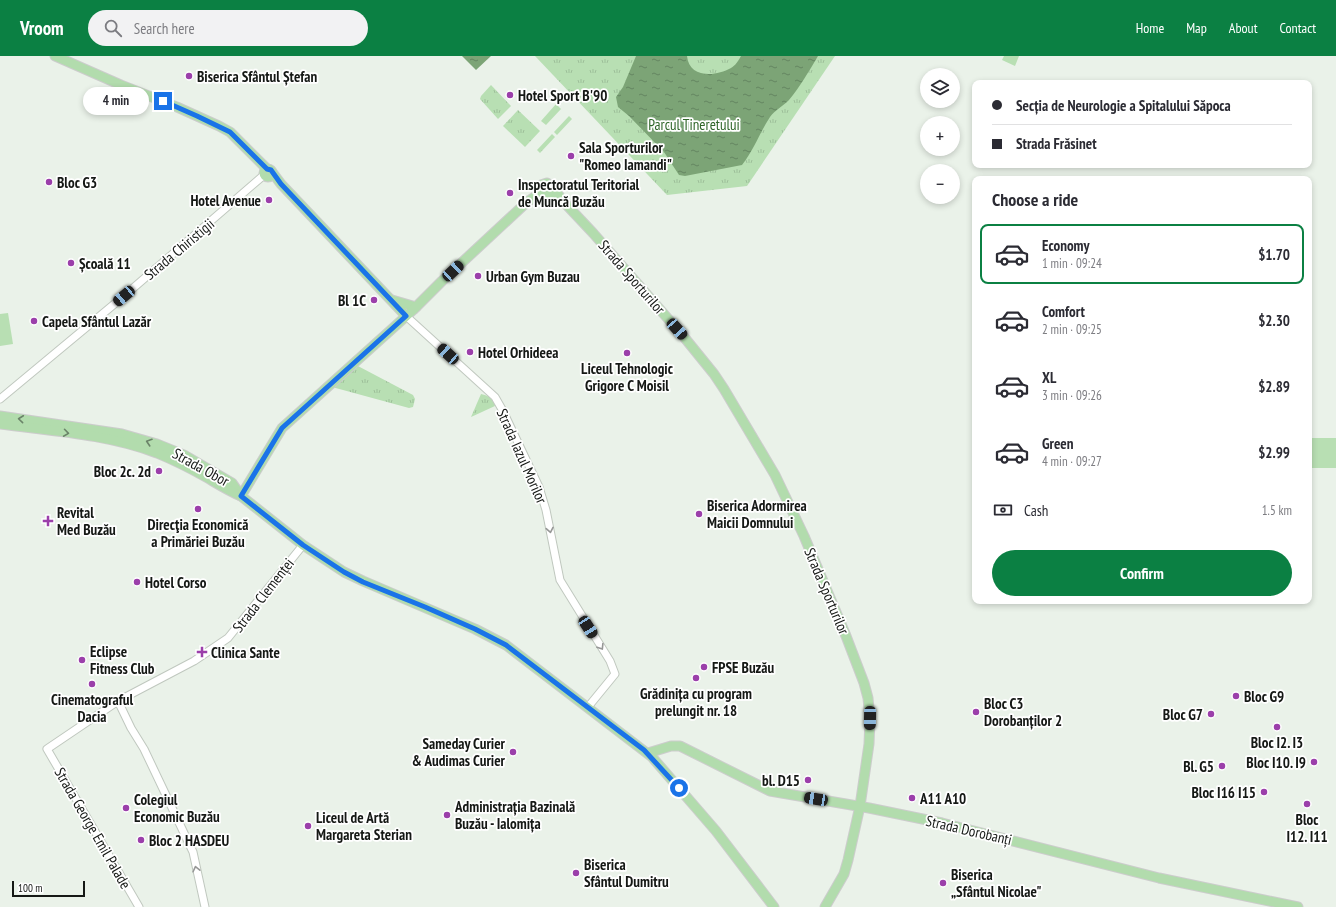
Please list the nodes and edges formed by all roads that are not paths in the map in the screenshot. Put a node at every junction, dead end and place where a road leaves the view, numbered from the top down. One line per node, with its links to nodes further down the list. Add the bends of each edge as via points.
1 (55, 56): 2 (main road, via 230,132 253,154)
2 (267, 173): 3 (main road, via 281,184); 7 (street, Strada Chiristigii)
3 (392, 301): 4 (main road); 5 (main road); 6 (main road, via 395,315)
4 (416, 307): 5 (main road); 16 (main road, Strada Sporturilor, via 545,189 562,200 654,302 714,374 753,436 804,536 835,608 866,690 869,708 870,732)
5 (406, 316): 6 (main road); 13 (street, Strada Iazul Morilor, one-way to 13, via 498,402 539,487 560,580 610,661 615,674)
6 (392, 328): 10 (main road, via 282,428)
7 (0, 399)
8 (0, 416): 10 (main road, Strada Obor, one-way to 8, via 232,483 184,455 157,444 106,431)
9 (0, 424): 10 (main road, Strada Obor, one-way to 10, via 130,444 180,464)
10 (241, 496): 11 (main road)
11 (303, 545): 12 (street, Strada Clemenței, via 233,634 194,661); 13 (main road, via 363,582 475,629 506,645)
12 (118, 701): 14 (street, Strada Clemenței); 18 (street, one-way to 12, via 193,852)
13 (588, 707): 15 (main road)
14 (47, 749): 17 (street, Strada George Emil Palade)
15 (648, 753): 16 (main road, Strada Dorobanți, via 680,746 766,790); 19 (main road, via 706,819)
16 (860, 806): 20 (main road, Strada Sporturilor, via 844,874); 21 (main road, Strada Dorobanți, via 942,823 1159,878)
17 (139, 907)
18 (205, 907)
19 (774, 907)
20 (825, 907)
21 (1298, 907)

